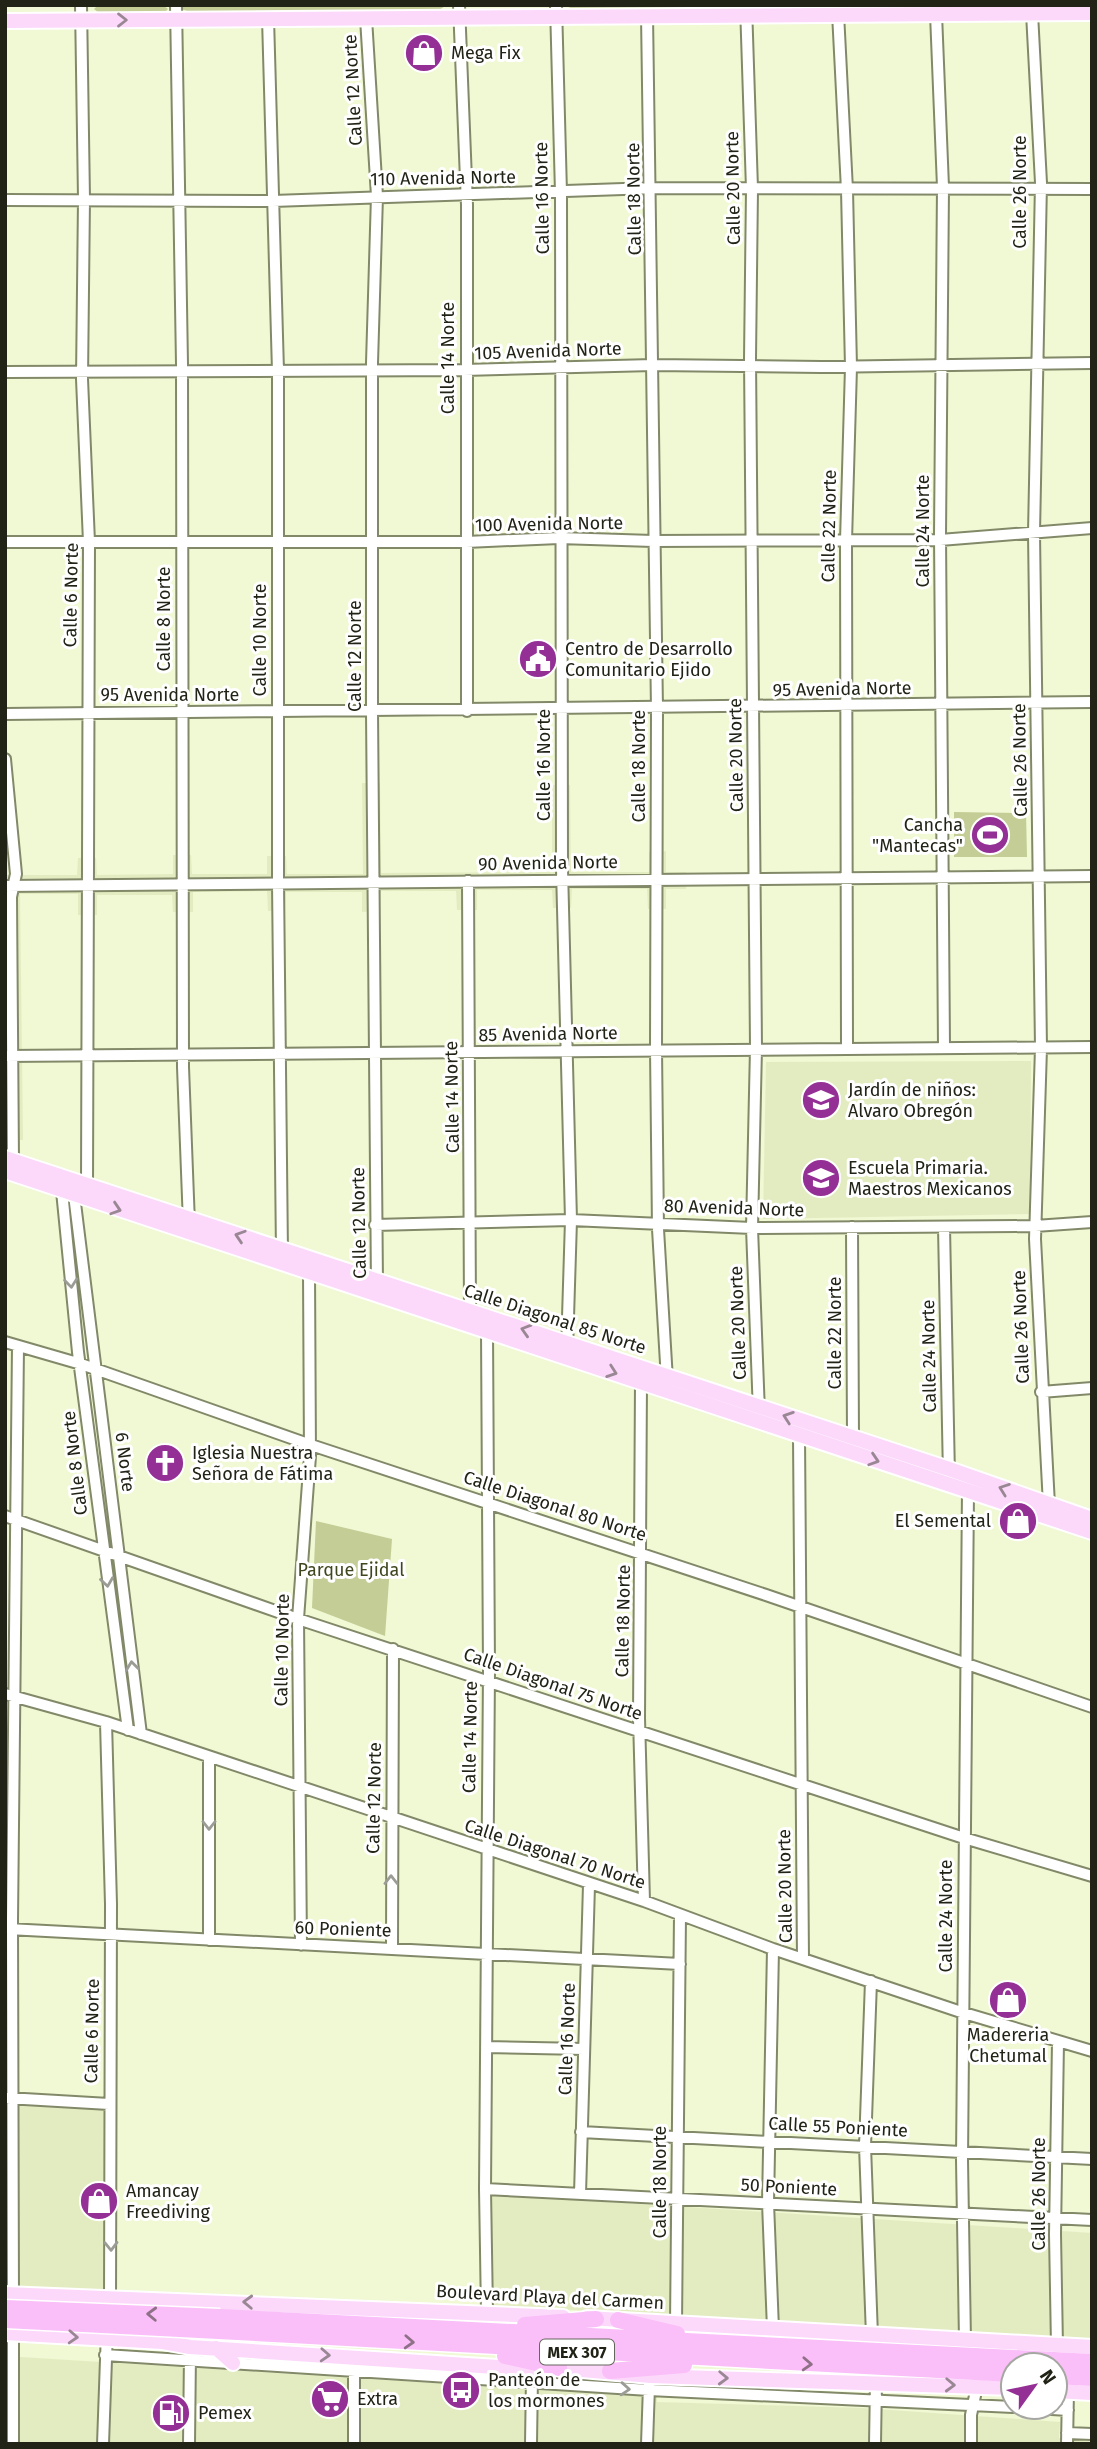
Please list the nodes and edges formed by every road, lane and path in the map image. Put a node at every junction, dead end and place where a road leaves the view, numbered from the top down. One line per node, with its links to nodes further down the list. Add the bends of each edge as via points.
1 (839, 9): 2 (main road); 9 (main road); 18 (street, Calle 22 Norte)
2 (746, 10): 10 (main road); 16 (street, Calle 20 Norte)
3 (458, 11): 4 (main road); 12 (main road); 21 (street, Calle 14 Norte)
4 (555, 11): 10 (main road); 20 (street, Calle 16 Norte)
5 (176, 12): 6 (main road, one-way to 5); 11 (main road); 25 (street, Calle 8 Norte)
6 (80, 13): 13 (main road); 23 (street, Calle 6 Norte)
7 (1032, 13): 8 (main road); 9 (main road); 19 (street, Calle 26 Norte)
8 (1092, 13)
9 (936, 14): 14 (street, Calle 24 Norte)
10 (647, 15): 15 (street, Calle 18 Norte)
11 (268, 18): 12 (main road); 26 (street, Calle 10 Norte)
12 (366, 18): 22 (street, Calle 12 Norte)
13 (5, 21)
14 (943, 187): 18 (street, 110 Avenida Norte); 19 (street, 110 Avenida Norte); 29 (street, Calle 24 Norte)
15 (652, 188): 16 (street, 110 Avenida Norte); 20 (street, 110 Avenida Norte); 28 (street, Calle 18 Norte)
16 (752, 189): 18 (street, 110 Avenida Norte); 31 (street, Calle 20 Norte)
17 (1092, 189): 19 (street, 110 Avenida Norte)
18 (847, 190): 32 (street, Calle 22 Norte)
19 (1040, 190): 30 (street, Calle 26 Norte)
20 (561, 193): 21 (street, 110 Avenida Norte); 37 (street, Calle 16 Norte)
21 (466, 194): 22 (street, 110 Avenida Norte); 36 (street, Calle 14 Norte)
22 (377, 196): 26 (street, 110 Avenida Norte); 35 (street, Calle 12 Norte)
23 (84, 199): 24 (street, 110 Avenida Norte); 25 (street, 110 Avenida Norte); 33 (street, Calle 6 Norte)
24 (5, 200)
25 (179, 201): 26 (street, 110 Avenida Norte); 34 (street, Calle 8 Norte)
26 (273, 201): 38 (street, Calle 10 Norte)
27 (1092, 363): 30 (street, 105 Avenida Norte)
28 (653, 365): 31 (street, 105 Avenida Norte); 37 (street, 105 Avenida Norte); 44 (street, Calle 18 Norte)
29 (941, 366): 30 (street, 105 Avenida Norte); 32 (street, 105 Avenida Norte); 43 (street, Calle 24 Norte)
30 (1036, 366): 41 (street, Calle 26 Norte)
31 (751, 367): 32 (street, 105 Avenida Norte); 45 (street, Calle 20 Norte)
32 (850, 367): 46 (street, Calle 22 Norte)
33 (82, 370): 34 (street, 105 Avenida Norte); 39 (street, 105 Avenida Norte); 48 (street, Calle 6 Norte)
34 (182, 370): 38 (street, 105 Avenida Norte); 52 (street, Calle 8 Norte)
35 (372, 370): 36 (street, 105 Avenida Norte); 38 (street, 105 Avenida Norte); 51 (street, Calle 12 Norte)
36 (464, 370): 37 (street, 105 Avenida Norte); 50 (street, Calle 14 Norte)
37 (560, 370): 42 (street, Calle 16 Norte)
38 (278, 371): 49 (street, Calle 10 Norte)
39 (5, 372)
40 (1092, 528): 41 (street, 100 Avenida Norte)
41 (1034, 533): 43 (street, 100 Avenida Norte); 54 (street, Calle 26 Norte)
42 (559, 538): 44 (street, 100 Avenida Norte); 50 (street, 100 Avenida Norte); 59 (street, Calle 16 Norte)
43 (940, 540): 46 (street, 100 Avenida Norte); 56 (street, Calle 24 Norte)
44 (653, 541): 45 (street, 100 Avenida Norte); 58 (street, Calle 18 Norte)
45 (753, 541): 46 (street, 100 Avenida Norte); 57 (street, Calle 20 Norte)
46 (846, 541): 55 (street, Calle 22 Norte)
47 (5, 542): 48 (street, 100 Avenida Norte)
48 (89, 542): 52 (street, 100 Avenida Norte); 64 (street, Calle 6 Norte)
49 (278, 542): 51 (street, 100 Avenida Norte); 52 (street, 100 Avenida Norte); 62 (street, Calle 10 Norte)
50 (466, 542): 51 (street, 100 Avenida Norte); 60 (street, Calle 14 Norte)
51 (373, 543): 63 (street, Calle 12 Norte)
52 (182, 544): 61 (street, Calle 8 Norte)
53 (1092, 702): 54 (street, 95 Avenida Norte)
54 (1036, 705): 56 (street, 95 Avenida Norte); 69 (street, Calle 26 Norte)
55 (846, 706): 56 (street, 95 Avenida Norte); 57 (street, 95 Avenida Norte); 68 (street, Calle 22 Norte)
56 (941, 706): 70 (street, Calle 24 Norte)
57 (753, 708): 58 (street, 95 Avenida Norte); 72 (street, Calle 20 Norte)
58 (657, 709): 59 (street, 95 Avenida Norte); 73 (street, Calle 18 Norte)
59 (562, 710): 60 (street, 95 Avenida Norte); 71 (street, Calle 16 Norte)
60 (467, 711): 63 (street, 95 Avenida Norte)
61 (182, 712): 62 (street, 95 Avenida Norte); 64 (street, 95 Avenida Norte); 76 (street, Calle 8 Norte)
62 (278, 712): 63 (street, 95 Avenida Norte); 77 (street, Calle 10 Norte)
63 (372, 712): 74 (street, Calle 12 Norte)
64 (87, 713): 65 (street, 95 Avenida Norte); 78 (street, Calle 6 Norte)
65 (5, 714)
66 (5, 759): 79 (street, via 16,874)
67 (1092, 876): 69 (street, 90 Avenida Norte)
68 (848, 877): 70 (street, 90 Avenida Norte); 72 (street, 90 Avenida Norte); 83 (street, Calle 22 Norte)
69 (1040, 877): 70 (street, 90 Avenida Norte); 84 (street, Calle 26 Norte)
70 (942, 878): 80 (street, Calle 24 Norte)
71 (562, 879): 73 (street, 90 Avenida Norte); 75 (street, 90 Avenida Norte); 86 (street, Calle 16 Norte)
72 (754, 879): 73 (street, 90 Avenida Norte); 82 (street, Calle 20 Norte)
73 (657, 880): 85 (street, Calle 18 Norte)
74 (372, 881): 75 (street, 90 Avenida Norte); 77 (street, 90 Avenida Norte); 88 (street, Calle 12 Norte)
75 (468, 881): 87 (street, Calle 14 Norte)
76 (183, 882): 77 (street, 90 Avenida Norte); 78 (street, 90 Avenida Norte); 89 (street, Calle 8 Norte)
77 (278, 883): 90 (street, Calle 10 Norte)
78 (87, 884): 79 (street, 90 Avenida Norte); 92 (street, Calle 6 Norte)
79 (10, 886): 91 (street)
80 (944, 1047): 83 (street, 85 Avenida Norte); 84 (street, 85 Avenida Norte)
81 (1092, 1047): 84 (street, 85 Avenida Norte)
82 (755, 1048): 83 (street, 85 Avenida Norte); 85 (street, 85 Avenida Norte); 105 (street, Calle 20 Norte)
83 (847, 1048)
84 (1041, 1048): 102 (street, Calle 26 Norte)
85 (656, 1049): 86 (street, 85 Avenida Norte); 99 (street, Calle 18 Norte)
86 (566, 1050): 87 (street, 85 Avenida Norte); 96 (street, Calle 16 Norte)
87 (468, 1053): 88 (street, 85 Avenida Norte); 98 (street, Calle 14 Norte)
88 (374, 1054): 90 (street, 85 Avenida Norte); 100 (street, Calle 12 Norte)
89 (184, 1055): 90 (street, 85 Avenida Norte); 92 (street, 85 Avenida Norte); 101 (street, Calle 8 Norte)
90 (281, 1055): 106 (street, Calle 10 Norte)
91 (9, 1056): 92 (street, 85 Avenida Norte); 93 (street)
92 (88, 1056): 94 (street, Calle 6 Norte)
93 (8, 1163): 94 (main road, Calle Diagonal 85 Norte); 95 (main road, Calle Diagonal 85 Norte)
94 (88, 1186): 101 (main road, Calle Diagonal 85 Norte)
95 (68, 1193): 101 (main road, Calle Diagonal 85 Norte, one-way to 101); 114 (street, Calle 8 Norte, one-way to 114); 115 (street, 6 Norte)
96 (571, 1220): 98 (street, 80 Avenida Norte); 99 (street, 80 Avenida Norte); 113 (street, Calle 16 Norte)
97 (1092, 1222): 102 (street, 80 Avenida Norte)
98 (472, 1223): 100 (street, 80 Avenida Norte); 109 (street, Calle 14 Norte)
99 (659, 1223): 105 (street, 80 Avenida Norte); 117 (street, Calle 18 Norte)
100 (376, 1224): 108 (street, Calle 12 Norte)
101 (189, 1226): 106 (main road, Calle Diagonal 85 Norte)
102 (1035, 1226): 104 (street, 80 Avenida Norte); 119 (street, Calle 26 Norte)
103 (852, 1227): 104 (street, 80 Avenida Norte); 105 (street, 80 Avenida Norte); 122 (street, Calle 22 Norte)
104 (944, 1227): 124 (street, Calle 24 Norte)
105 (752, 1228): 120 (street, Calle 20 Norte)
106 (282, 1256): 107 (main road, Calle Diagonal 85 Norte); 108 (main road, Calle Diagonal 85 Norte)
107 (309, 1272): 108 (main road, Calle Diagonal 85 Norte); 123 (street, Calle 10 Norte)
108 (377, 1288): 109 (main road, Calle Diagonal 85 Norte); 110 (main road, Calle Diagonal 85 Norte)
109 (470, 1313): 113 (main road, Calle Diagonal 85 Norte, one-way to 109)
110 (487, 1331): 113 (main road, Calle Diagonal 85 Norte); 127 (street, Calle 14 Norte)
111 (5, 1342): 112 (street, Calle Diagonal 80 Norte)
112 (18, 1346): 114 (street, Calle Diagonal 80 Norte); 129 (street)
113 (567, 1350): 116 (main road, Calle Diagonal 85 Norte, one-way to 116); 117 (main road, Calle Diagonal 85 Norte)
114 (80, 1364): 115 (street, Calle Diagonal 80 Norte); 132 (street, Calle 8 Norte)
115 (96, 1371): 123 (street, Calle Diagonal 80 Norte); 134 (street, 6 Norte)
116 (641, 1382): 117 (main road, Calle Diagonal 85 Norte); 133 (street, Calle 18 Norte)
117 (667, 1383): 120 (main road, Calle Diagonal 85 Norte)
118 (1092, 1388): 119 (street)
119 (1041, 1392): 128 (street, Calle 26 Norte)
120 (759, 1414): 121 (main road, Calle Diagonal 85 Norte); 122 (main road, Calle Diagonal 85 Norte, one-way to 120)
121 (799, 1436): 125 (main road, Calle Diagonal 85 Norte, one-way to 125); 135 (street, Calle 20 Norte)
122 (853, 1438): 124 (main road, Calle Diagonal 85 Norte)
123 (311, 1445): 127 (street, Calle Diagonal 80 Norte); 136 (street, Calle 10 Norte)
124 (949, 1469): 125 (street, Calle 24 Norte); 128 (main road, Calle Diagonal 85 Norte, one-way to 124)
125 (949, 1485): 126 (main road, Calle Diagonal 85 Norte)
126 (968, 1491): 131 (main road, Calle Diagonal 85 Norte); 138 (street, Calle 24 Norte)
127 (487, 1502): 133 (street, Calle Diagonal 80 Norte); 139 (street, Calle 14 Norte)
128 (1049, 1505): 130 (main road, Calle Diagonal 85 Norte)
129 (11, 1518): 132 (street, Calle Diagonal 75 Norte); 140 (street)
130 (1092, 1519)
131 (1092, 1532)
132 (103, 1548): 134 (street, Calle Diagonal 75 Norte); 143 (street, Calle 8 Norte, one-way to 143)
133 (641, 1553): 135 (street, Calle Diagonal 80 Norte); 144 (street, Calle 18 Norte)
134 (118, 1554): 136 (street, Calle Diagonal 75 Norte); 145 (street, 6 Norte, one-way to 134)
135 (800, 1606): 138 (street, Calle Diagonal 80 Norte); 147 (street, Calle 20 Norte)
136 (298, 1619): 137 (street, Calle Diagonal 75 Norte); 148 (street, Calle 10 Norte)
137 (393, 1649): 139 (street, Calle Diagonal 75 Norte); 149 (street, Calle 12 Norte)
138 (966, 1664): 141 (street, Calle Diagonal 80 Norte); 150 (street, Calle 24 Norte)
139 (488, 1679): 144 (street, Calle Diagonal 75 Norte); 151 (street, Calle 14 Norte)
140 (10, 1695): 142 (street, Calle Diagonal 70 Norte); 156 (street)
141 (1092, 1707)
142 (106, 1723): 143 (street, Calle Diagonal 70 Norte); 157 (street, Calle 6 Norte)
143 (128, 1730): 145 (street, Calle Diagonal 70 Norte)
144 (640, 1732): 147 (street, Calle Diagonal 75 Norte); 154 (street, Calle 18 Norte)
145 (141, 1734): 146 (street, Calle Diagonal 70 Norte)
146 (209, 1757): 148 (street, Calle Diagonal 70 Norte); 158 (street, one-way to 158)
147 (801, 1784): 150 (street, Calle Diagonal 75 Norte); 164 (street, Calle 20 Norte)
148 (298, 1787): 149 (street, Calle Diagonal 70 Norte); 159 (street, Calle 10 Norte)
149 (391, 1818): 151 (street, Calle Diagonal 70 Norte); 160 (street, Calle 12 Norte, one-way to 149)
150 (964, 1838): 152 (street, Calle Diagonal 75 Norte); 167 (street, Calle 24 Norte)
151 (488, 1850): 153 (street, Calle Diagonal 70 Norte); 162 (street, Calle 14 Norte)
152 (1092, 1877)
153 (589, 1885): 154 (street, Calle Diagonal 70 Norte); 163 (street, Calle 16 Norte)
154 (644, 1902): 155 (street, Calle Diagonal 70 Norte)
155 (680, 1915): 161 (street, Calle Diagonal 70 Norte); 165 (street, Calle 18 Norte)
156 (9, 1929): 157 (street, 60 Poniente); 172 (street)
157 (110, 1934): 158 (street, 60 Poniente); 173 (street, Calle 6 Norte)
158 (209, 1940): 159 (street, 60 Poniente)
159 (300, 1945): 160 (street, 60 Poniente)
160 (391, 1948): 162 (street, 60 Poniente)
161 (773, 1949): 164 (street, Calle Diagonal 70 Norte); 176 (street, Calle 20 Norte)
162 (487, 1954): 163 (street, 60 Poniente); 169 (street, Calle 14 Norte)
163 (587, 1959): 165 (street, 60 Poniente); 170 (street, Calle 16 Norte)
164 (803, 1959): 166 (street, Calle Diagonal 70 Norte)
165 (680, 1965): 175 (street, Calle 18 Norte)
166 (871, 1981): 167 (street, Calle Diagonal 70 Norte); 177 (street)
167 (964, 2013): 168 (street, Calle Diagonal 70 Norte); 178 (street, Calle 24 Norte)
168 (1058, 2042): 171 (street, Calle Diagonal 70 Norte); 179 (street, Calle 26 Norte)
169 (486, 2047): 170 (street); 181 (street, Calle 14 Norte)
170 (584, 2049): 174 (street, Calle 16 Norte)
171 (1092, 2051)
172 (9, 2099): 173 (street); 190 (street)
173 (109, 2104): 189 (street, Calle 6 Norte, one-way to 189)
174 (582, 2132): 175 (street, Calle 55 Poniente); 182 (street, Calle 16 Norte)
175 (678, 2137): 176 (street, Calle 55 Poniente); 183 (street, Calle 18 Norte)
176 (769, 2141): 177 (street, Calle 55 Poniente); 184 (street, Calle 20 Norte)
177 (865, 2146): 178 (street, Calle 55 Poniente); 185 (street)
178 (962, 2152): 179 (street, Calle 55 Poniente); 186 (street, Calle 24 Norte)
179 (1056, 2157): 180 (street, Calle 55 Poniente); 187 (street, Calle 26 Norte)
180 (1092, 2159)
181 (485, 2189): 182 (street, 50 Poniente); 191 (street, Calle 14 Norte)
182 (580, 2194): 183 (street, 50 Poniente)
183 (677, 2199): 184 (street, 50 Poniente); 195 (street, Calle 18 Norte)
184 (768, 2203): 185 (street, 50 Poniente); 198 (street, Calle 20 Norte)
185 (868, 2210): 186 (street, 50 Poniente); 199 (street)
186 (963, 2213): 187 (street, 50 Poniente); 201 (street, Calle 24 Norte)
187 (1055, 2218): 188 (street, 50 Poniente); 204 (street, Calle 26 Norte)
188 (1092, 2220)
189 (111, 2298): 190 (main road, Boulevard Playa del Carmen); 191 (main road, Boulevard Playa del Carmen, one-way to 189); 200 (street, Calle 6 Norte)
190 (8, 2299): 194 (highway, MEX 307, one-way to 190, bridge); 196 (street)
191 (487, 2312): 192 (main road, Boulevard Playa del Carmen)
192 (596, 2319): 193 (main road, Boulevard Playa del Carmen); 197 (highway)
193 (618, 2320): 195 (main road, Boulevard Playa del Carmen); 202 (highway)
194 (219, 2324): 196 (highway, MEX 307, bridge); 197 (highway, MEX 307); 203 (highway, MEX 307, one-way to 203)
195 (676, 2324): 198 (main road, Boulevard Playa del Carmen)
196 (8, 2329): 200 (main road, one-way to 200); 233 (street)
197 (467, 2329): 202 (highway, MEX 307)
198 (773, 2329): 199 (main road, Boulevard Playa del Carmen)
199 (872, 2336): 201 (main road, Boulevard Playa del Carmen)
200 (106, 2339): 207 (main road, via 163,2342); 209 (street, Calle 6 Norte)
201 (965, 2341): 204 (main road, Boulevard Playa del Carmen)
202 (717, 2343): 211 (highway, MEX 307)
203 (458, 2345): 210 (highway, MEX 307); 216 (highway)
204 (1057, 2346): 205 (main road, Boulevard Playa del Carmen)
205 (1092, 2347)
206 (216, 2348): 207 (main road); 208 (main road); 213 (main road)
207 (190, 2353): 209 (street); 213 (street); 235 (street)
208 (289, 2353): 214 (main road, one-way to 214); 215 (main road)
209 (105, 2355): 234 (street, Calle 6 Norte)
210 (727, 2360): 211 (highway, MEX 307, one-way to 211); 217 (highway)
211 (936, 2362): 212 (highway, MEX 307); 218 (highway, MEX 307)
212 (1092, 2362)
213 (233, 2363): 215 (street)
214 (355, 2363): 215 (street); 219 (main road); 236 (street)
215 (271, 2366)
216 (559, 2368): 217 (main road); 219 (main road)
217 (610, 2371): 223 (main road)
218 (999, 2372)
219 (532, 2376): 223 (street, one-way to 223); 237 (street)
220 (1069, 2377): 221 (highway)
221 (1092, 2378)
222 (876, 2382): 223 (main road, one-way to 222); 224 (main road, one-way to 224); 228 (street)
223 (650, 2383): 228 (street); 238 (street)
224 (977, 2386): 225 (main road); 229 (street)
225 (999, 2387)
226 (1069, 2392): 227 (main road)
227 (1092, 2393)
228 (875, 2400): 229 (street); 239 (street)
229 (974, 2404): 230 (street); 240 (street)
230 (999, 2406)
231 (1092, 2434): 232 (street)
232 (1067, 2438)
233 (13, 2444)
234 (103, 2444)
235 (189, 2444)
236 (354, 2444)
237 (531, 2444)
238 (647, 2444)
239 (875, 2444)
240 (971, 2444)

